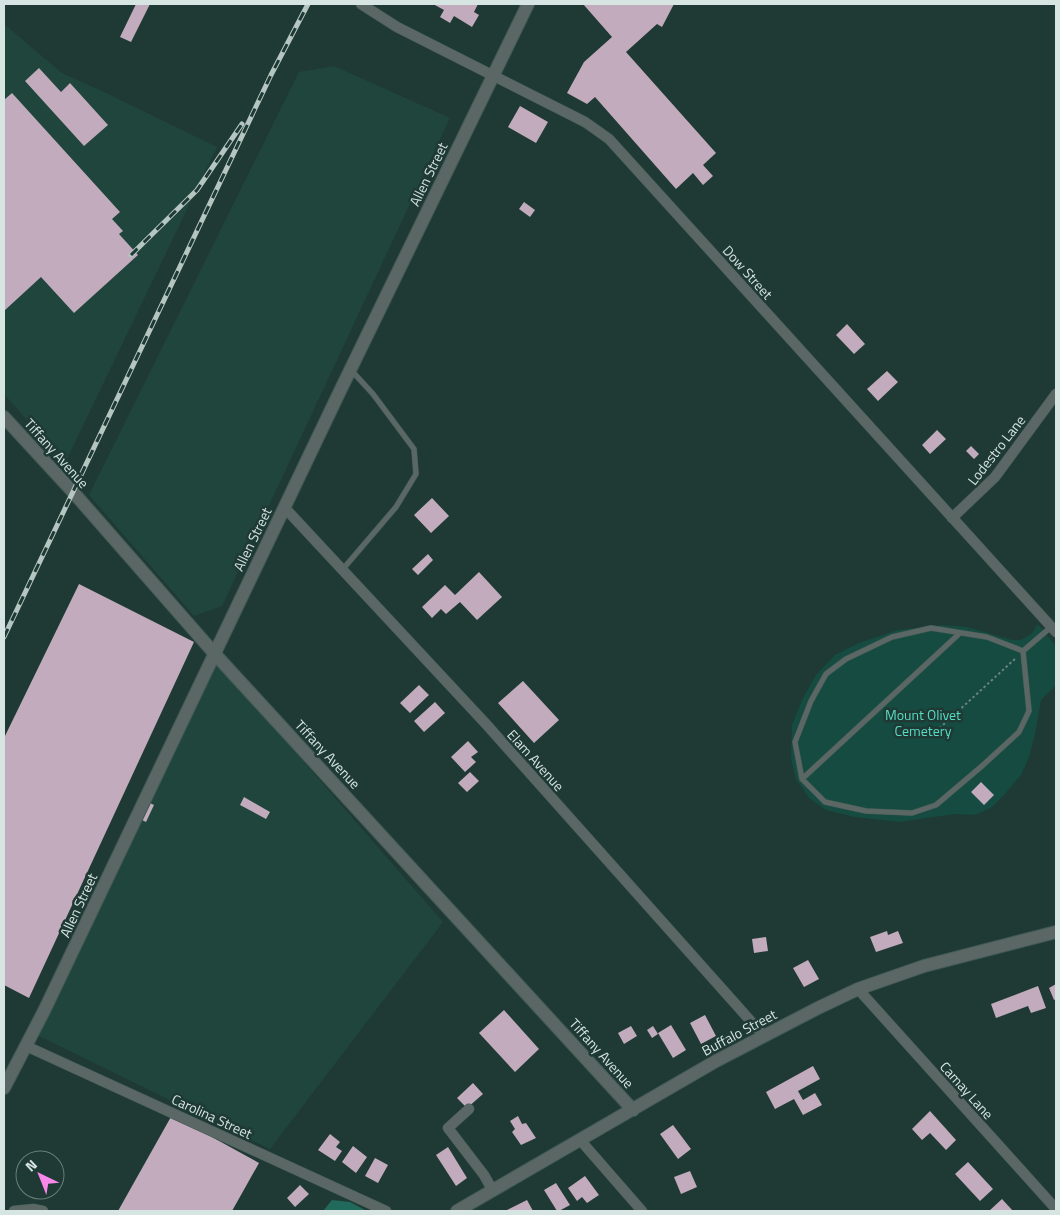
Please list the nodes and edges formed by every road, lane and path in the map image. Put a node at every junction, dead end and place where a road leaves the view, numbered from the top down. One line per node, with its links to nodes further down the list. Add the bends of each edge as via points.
1 (360, 4): 3 (street, Dow Street, via 397,27)
2 (528, 4): 3 (street, Allen Street)
3 (493, 76): 4 (street, Allen Street); 8 (street, Dow Street, via 586,122 609,139)
4 (350, 370): 7 (street, Allen Street); 9 (lane, via 373,394 414,450 416,474 396,507)
5 (1056, 394): 8 (street, Lodestro Lane, via 995,477)
6 (4, 417): 12 (street, Tiffany Avenue)
7 (284, 507): 9 (street, Elam Avenue); 12 (street, Allen Street)
8 (952, 518): 10 (street, Dow Street)
9 (343, 569): 18 (street, Elam Avenue)
10 (1054, 629): 13 (lane)
11 (960, 633): 13 (lane, via 987,637); 15 (lane); 15 (lane, via 931,628 892,638 846,659 826,674 795,742)
12 (214, 652): 19 (street, Allen Street); 22 (street, Tiffany Avenue)
13 (1023, 652): 14 (path); 15 (lane, via 1030,711 1019,732 936,805 912,813 866,811 825,802)
14 (932, 736)
15 (802, 779)
16 (1056, 932): 17 (street, Buffalo Street, via 924,966)
17 (858, 989): 18 (street, Buffalo Street); 25 (street, Camay Lane)
18 (764, 1036): 22 (street, Buffalo Street, via 716,1060)
19 (26, 1046): 20 (street, Allen Street); 28 (street, Carolina Street)
20 (4, 1088)
21 (469, 1109): 24 (street, via 448,1128)
22 (633, 1110): 23 (street, Buffalo Street)
23 (580, 1141): 24 (street, Buffalo Street); 30 (street)
24 (493, 1191): 29 (street, Buffalo Street)
25 (1056, 1209)
26 (14, 1211): 27 (street)
27 (43, 1211)
28 (386, 1211)
29 (458, 1211)
30 (642, 1211)

